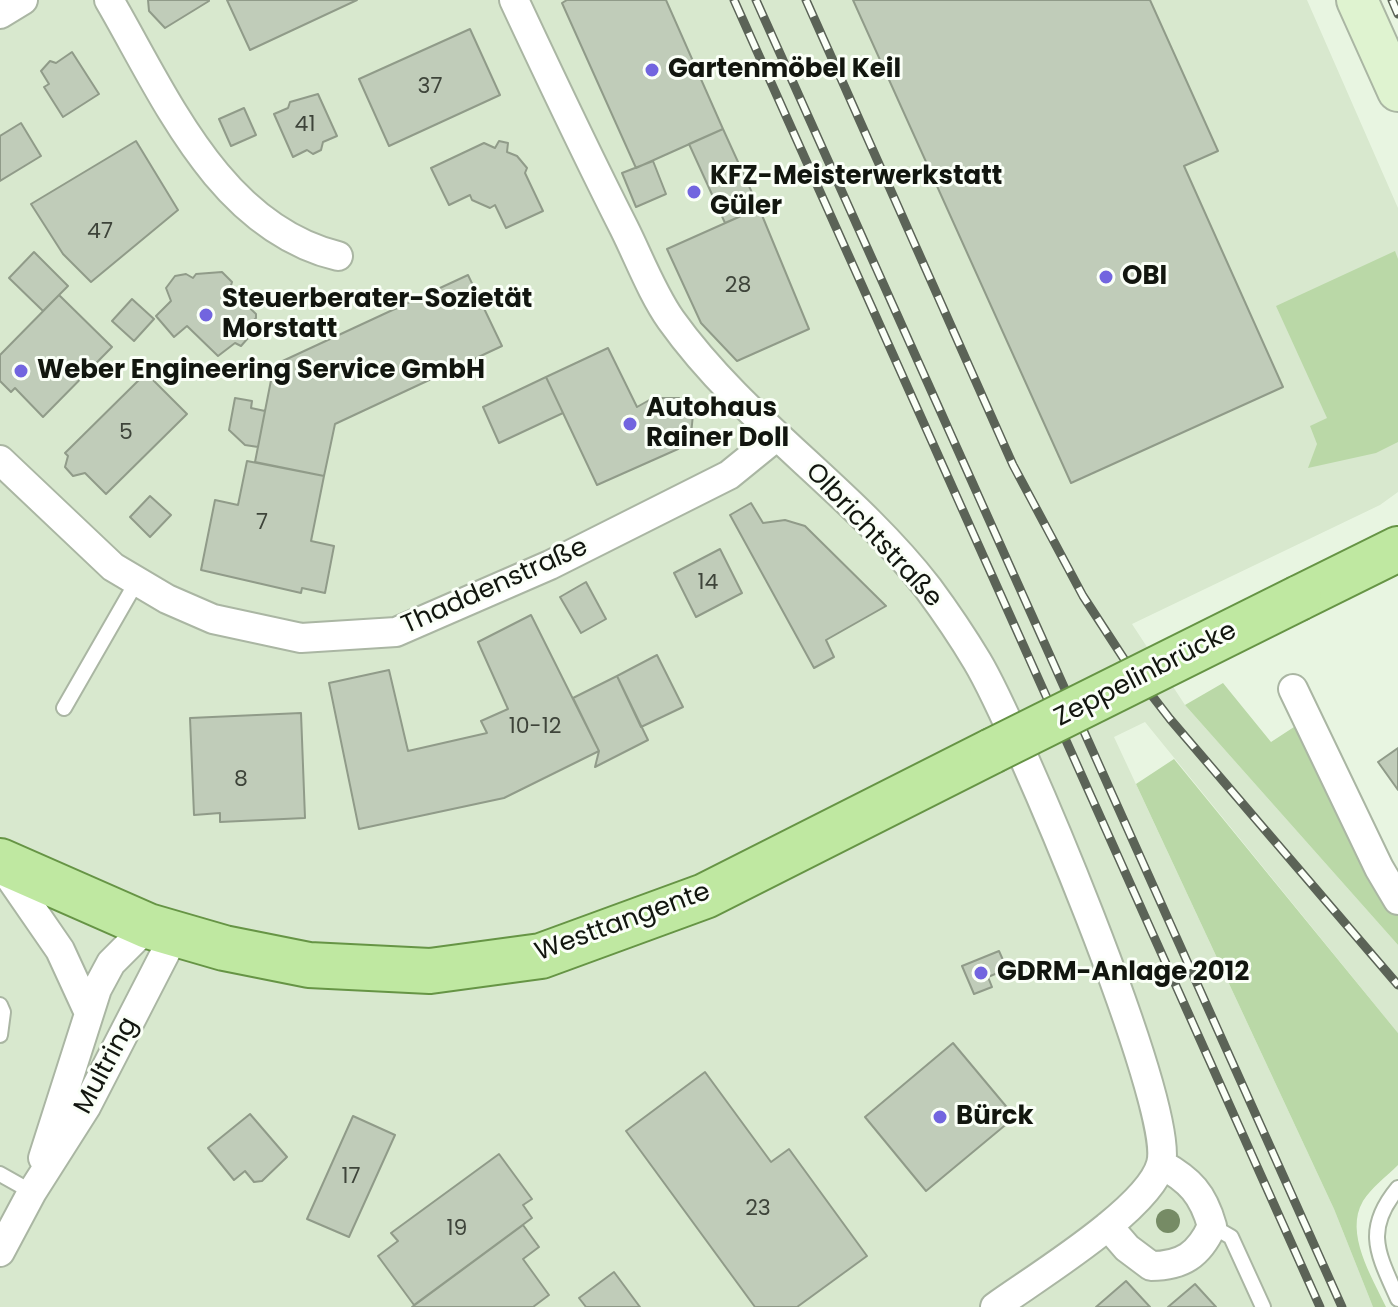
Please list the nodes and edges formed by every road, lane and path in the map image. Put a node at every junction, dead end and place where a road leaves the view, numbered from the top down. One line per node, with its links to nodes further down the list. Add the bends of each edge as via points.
1 (23, 0): 5 (street)
2 (109, 0): 7 (street, via 198,152 218,176 285,236)
3 (514, 0): 8 (street, Olbrichtstraße, via 669,317)
4 (1357, 0): 6 (main road)
5 (0, 14)
6 (1398, 91)
7 (338, 256)
8 (777, 436): 11 (street, Thaddenstraße, via 729,475 550,565 396,632 301,638 213,619); 21 (street, Olbrichtstraße, via 927,587 978,663 1111,972 1157,1114)
9 (0, 460): 11 (street, Thaddenstraße, via 113,567)
10 (1398, 549): 14 (main road, Zeppelinbrücke, bridge)
11 (137, 581): 13 (lane)
12 (1293, 689): 16 (street)
13 (64, 708)
14 (992, 751): 17 (main road, Westtangente, via 705,896 541,956 430,971 309,965)
15 (0, 862): 17 (main road, Westtangente); 19 (street, Multring, via 60,950)
16 (1398, 900)
17 (161, 930): 19 (street, Multring, via 111,963); 24 (street, Multring, via 86,1107)
18 (0, 1005): 20 (lane)
19 (89, 1013): 24 (street, Multring)
20 (0, 1035)
21 (1161, 1164): 25 (street, via 1138,1199); 26 (street, via 1196,1189)
22 (0, 1174): 24 (lane)
23 (1398, 1188): 28 (lane, via 1377,1220 1375,1235)
24 (32, 1192): 27 (street, Multring)
25 (1108, 1226): 26 (street, via 1151,1266 1193,1256); 29 (street)
26 (1212, 1226): 30 (lane, via 1231,1237)
27 (0, 1252)
28 (1398, 1299)
29 (995, 1307)
30 (1263, 1307)

